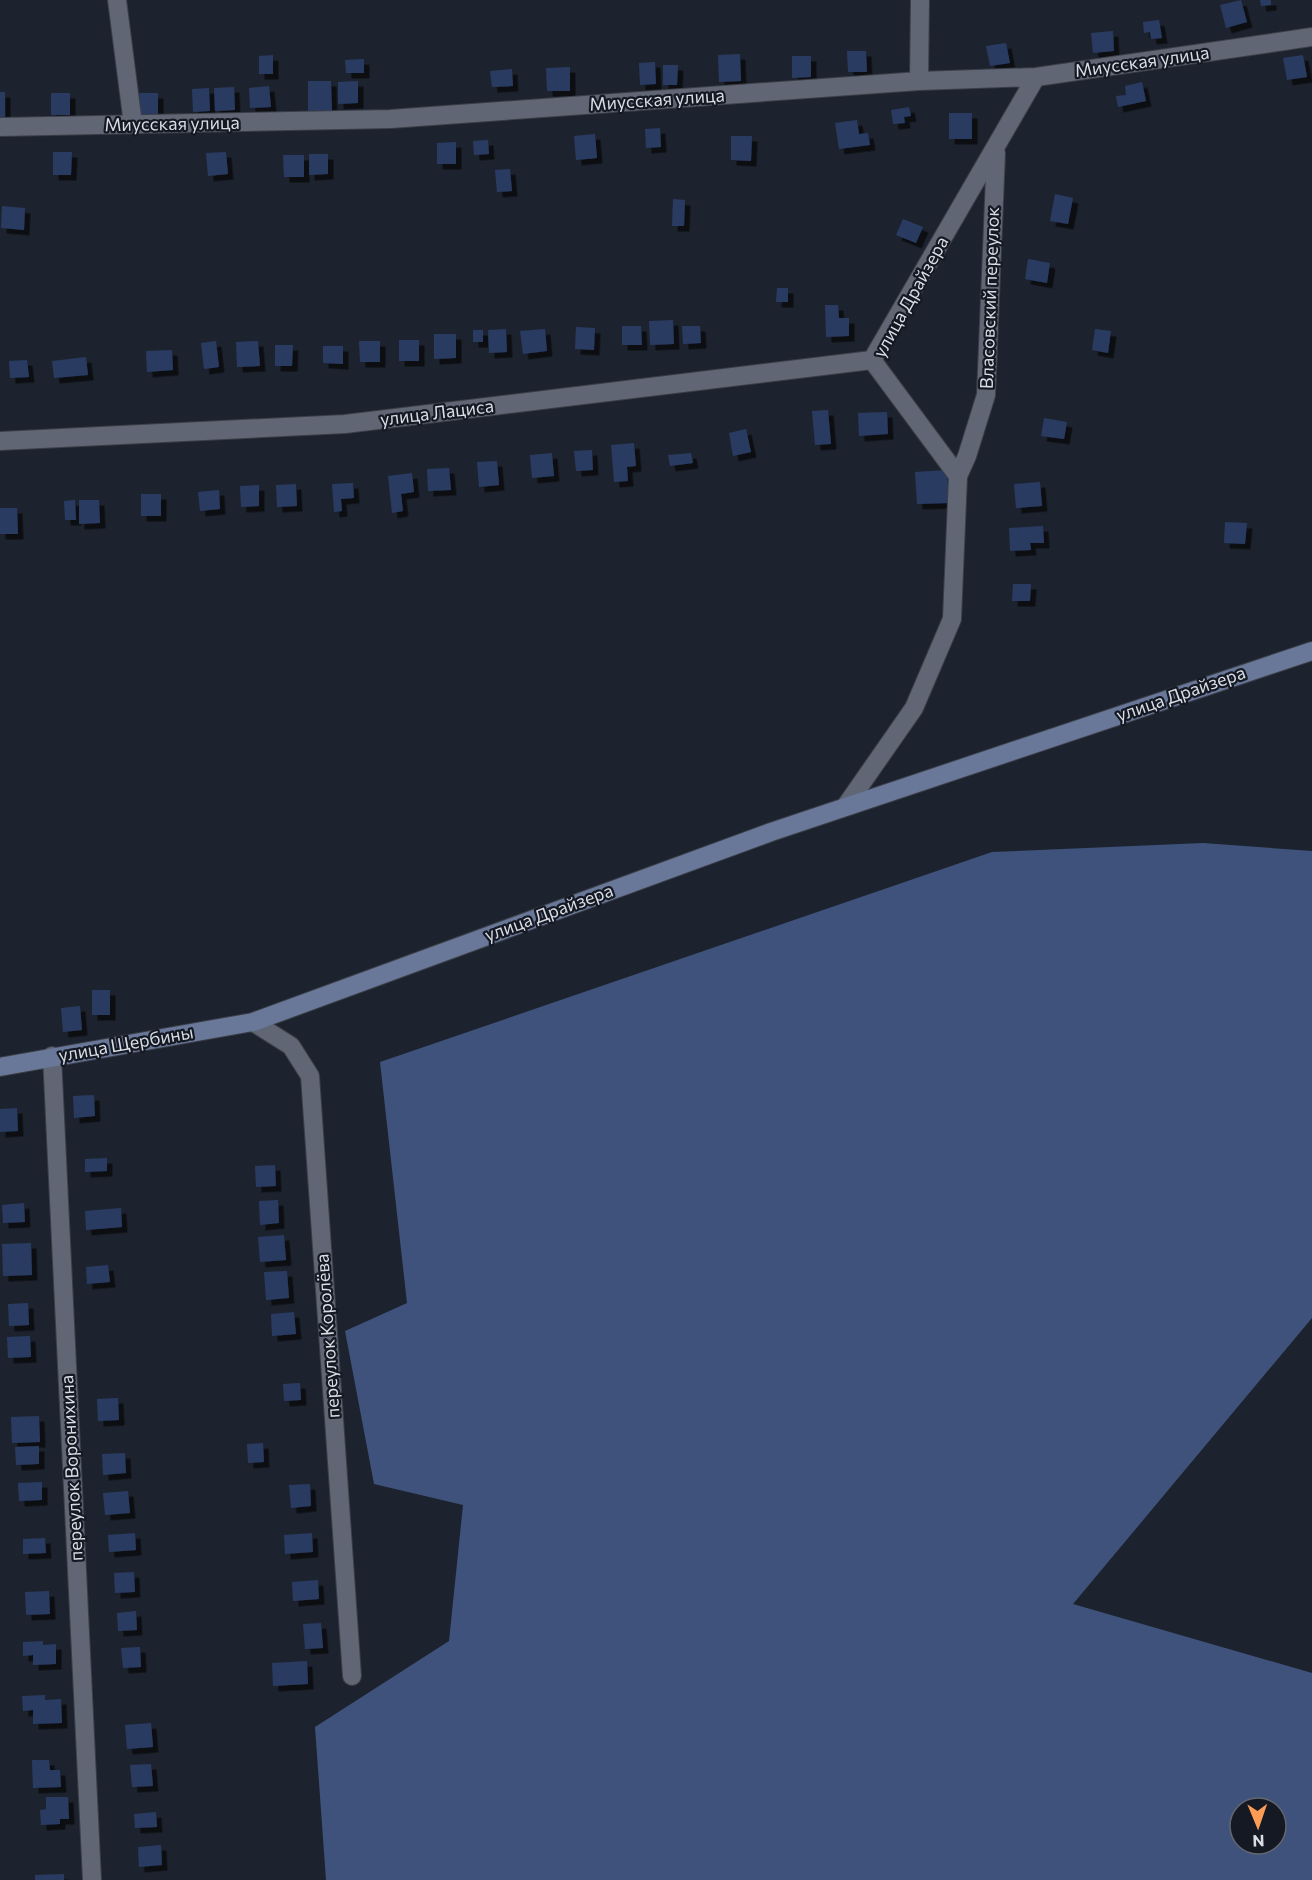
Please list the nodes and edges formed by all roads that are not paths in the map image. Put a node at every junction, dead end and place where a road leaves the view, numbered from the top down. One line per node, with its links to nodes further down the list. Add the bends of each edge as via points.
1 (117, 0): 6 (street)
2 (920, 0): 5 (street)
3 (1312, 37): 4 (street, Миусская улица)
4 (1036, 78): 5 (street, Миусская улица); 8 (street, улица Драйзера)
5 (920, 81): 6 (street, Миусская улица, via 390,119)
6 (133, 124): 7 (street, Миусская улица)
7 (0, 127)
8 (996, 151): 9 (street, улица Драйзера); 11 (street, Власовский переулок, via 986,395)
9 (872, 360): 10 (street, улица Лациса, via 345,424); 11 (street, улица Драйзера)
10 (0, 441)
11 (958, 476): 13 (street, via 952,619 914,708)
12 (1312, 651): 13 (street, улица Драйзера)
13 (845, 807): 14 (street, улица Драйзера)
14 (253, 1022): 15 (street, улица Щербины); 17 (street, переулок Королёва, via 291,1046 310,1076)
15 (52, 1056): 16 (street, улица Щербины); 18 (street, переулок Воронихина)
16 (0, 1067)
17 (352, 1676)
18 (92, 1880)

